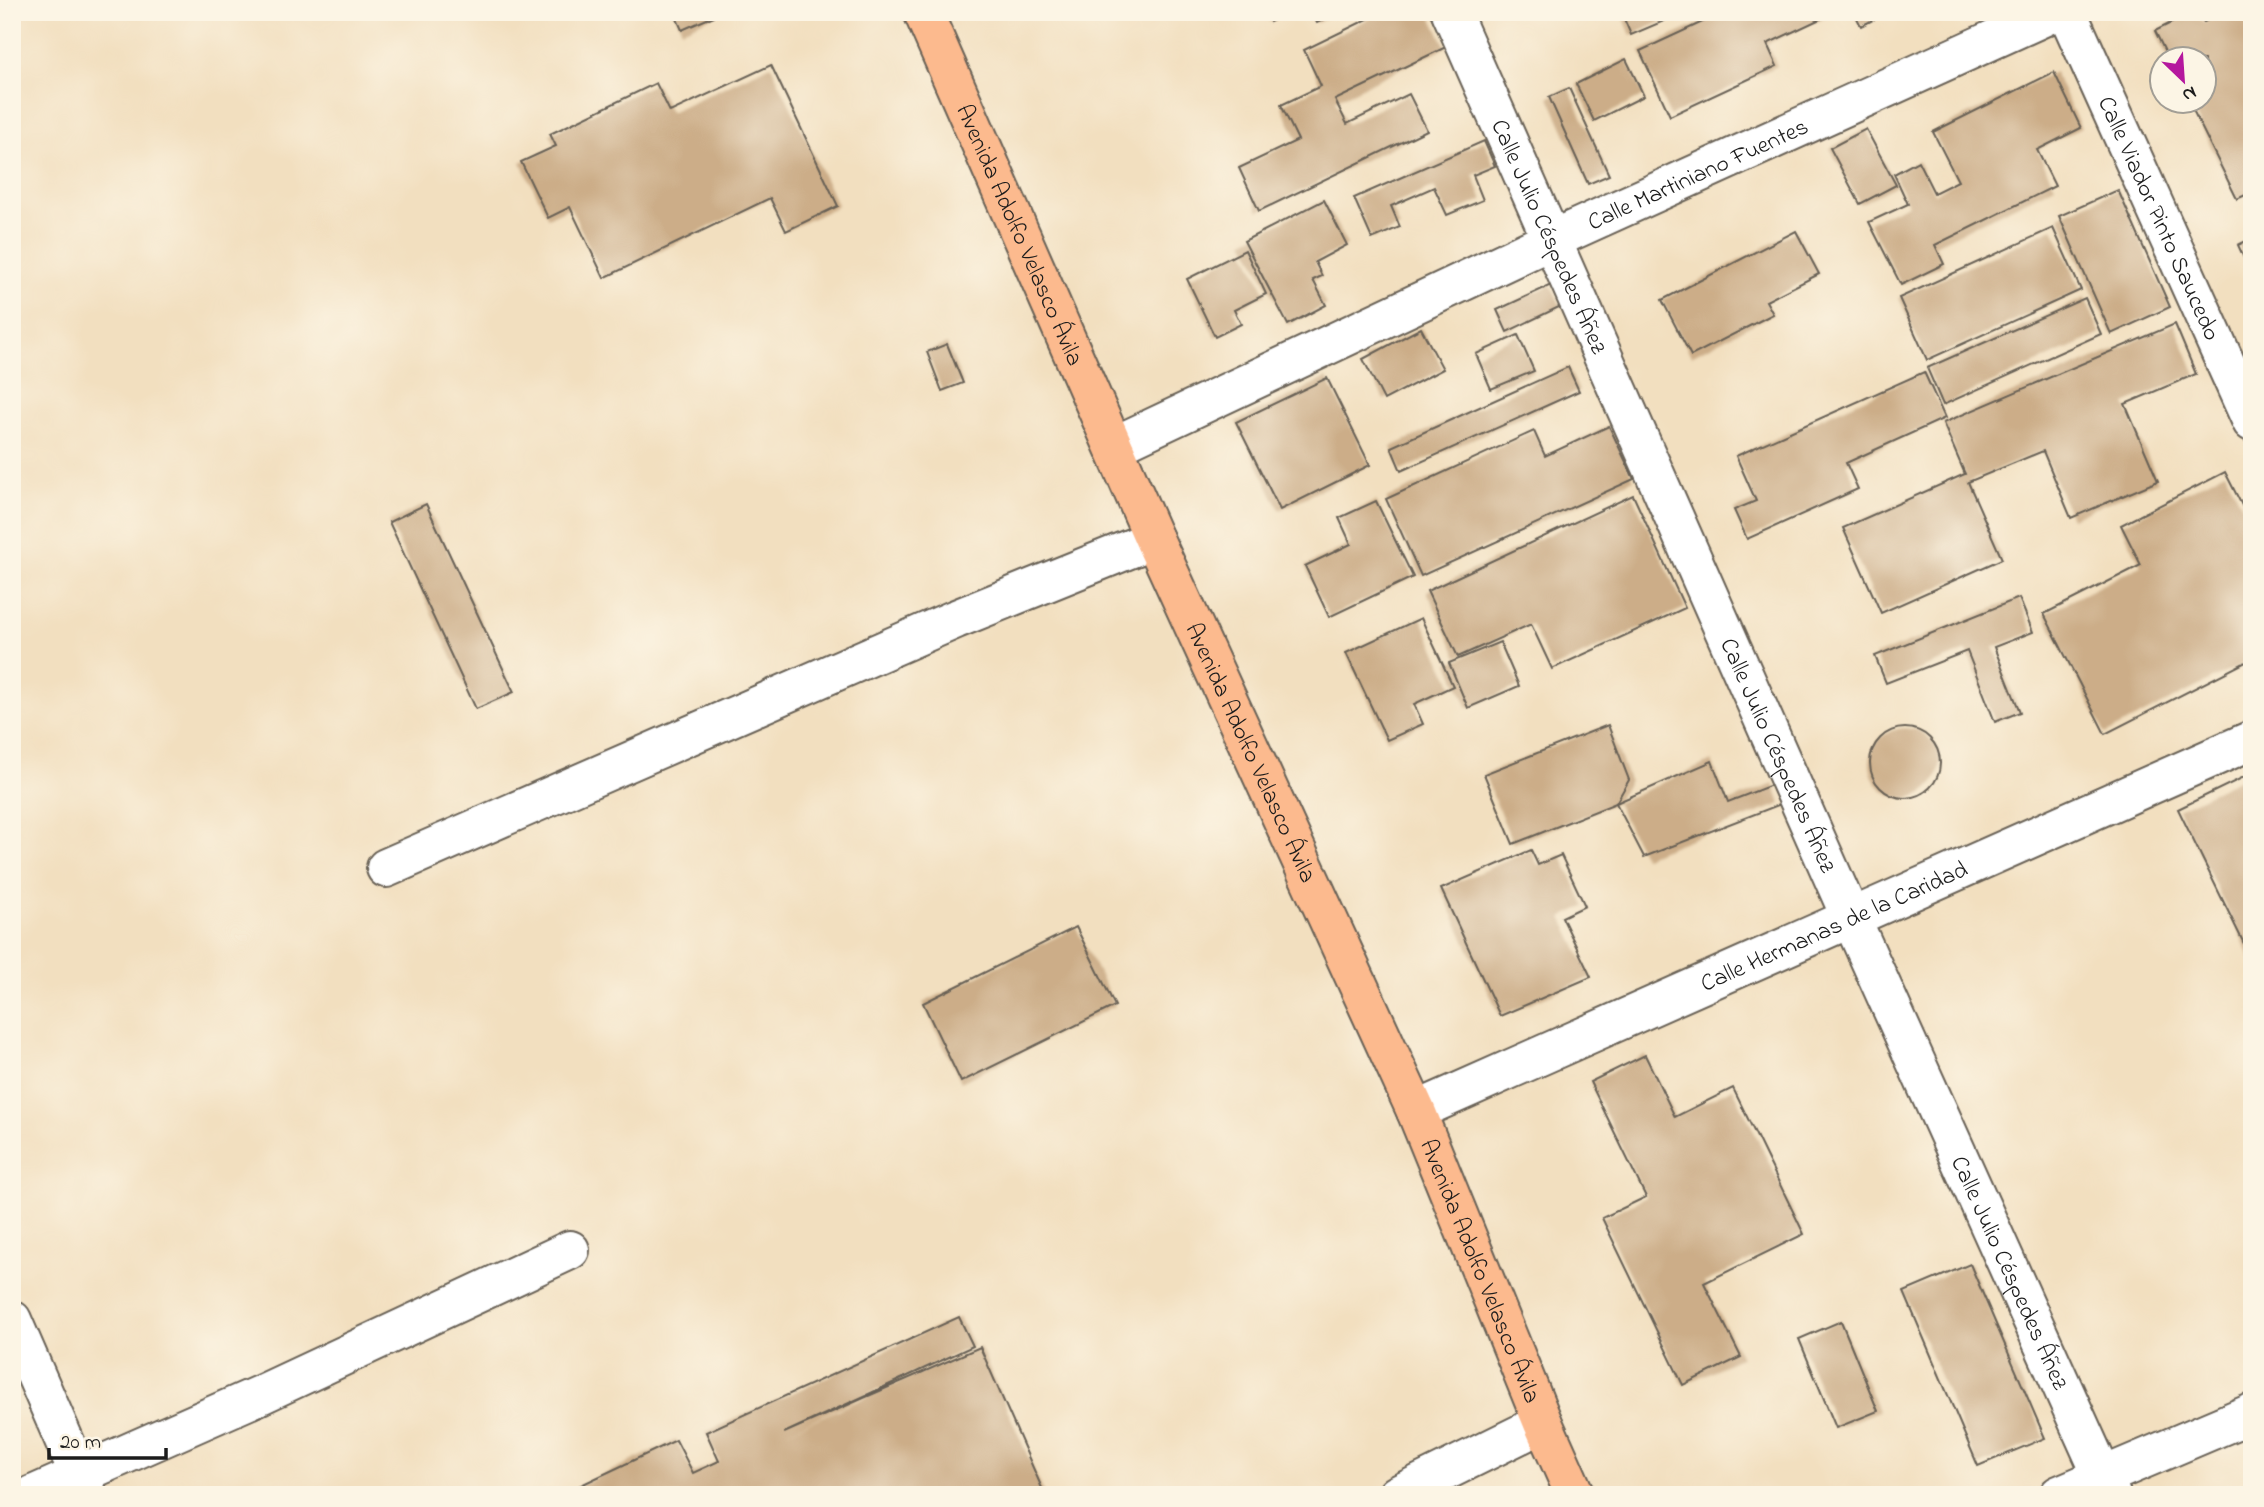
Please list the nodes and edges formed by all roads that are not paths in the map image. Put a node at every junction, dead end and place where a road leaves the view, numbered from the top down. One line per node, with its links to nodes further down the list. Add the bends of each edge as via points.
1 (923, 12): 7 (highway, Avenida Adolfo Velasco Ávila)
2 (1451, 12): 5 (street, Calle Julio Céspedes Áñez)
3 (2054, 12): 5 (street, Calle Martiniano Fuentes)
4 (2067, 12): 6 (street, Calle Viador Pinto Saucedo)
5 (1551, 240): 7 (street, Calle Martiniano Fuentes); 11 (street, Calle Julio Céspedes Áñez)
6 (2252, 422)
7 (1114, 446): 8 (highway, Avenida Adolfo Velasco Ávila)
8 (1154, 538): 10 (street, via 956,619); 12 (highway, Avenida Adolfo Velasco Ávila)
9 (2252, 740): 11 (street, Calle Hermanas de la Caridad)
10 (386, 868)
11 (1851, 918): 12 (street, Calle Hermanas de la Caridad); 18 (street, Calle Julio Céspedes Áñez)
12 (1416, 1111): 16 (highway, Avenida Adolfo Velasco Ávila)
13 (570, 1250): 17 (street, via 262,1394)
14 (12, 1320): 17 (street)
15 (2252, 1413): 18 (street)
16 (1543, 1423): 20 (street); 21 (highway, Avenida Adolfo Velasco Ávila)
17 (84, 1484): 19 (street)
18 (2107, 1486): 22 (street)
19 (33, 1495)
20 (1397, 1495)
21 (1575, 1495)
22 (2059, 1495)

